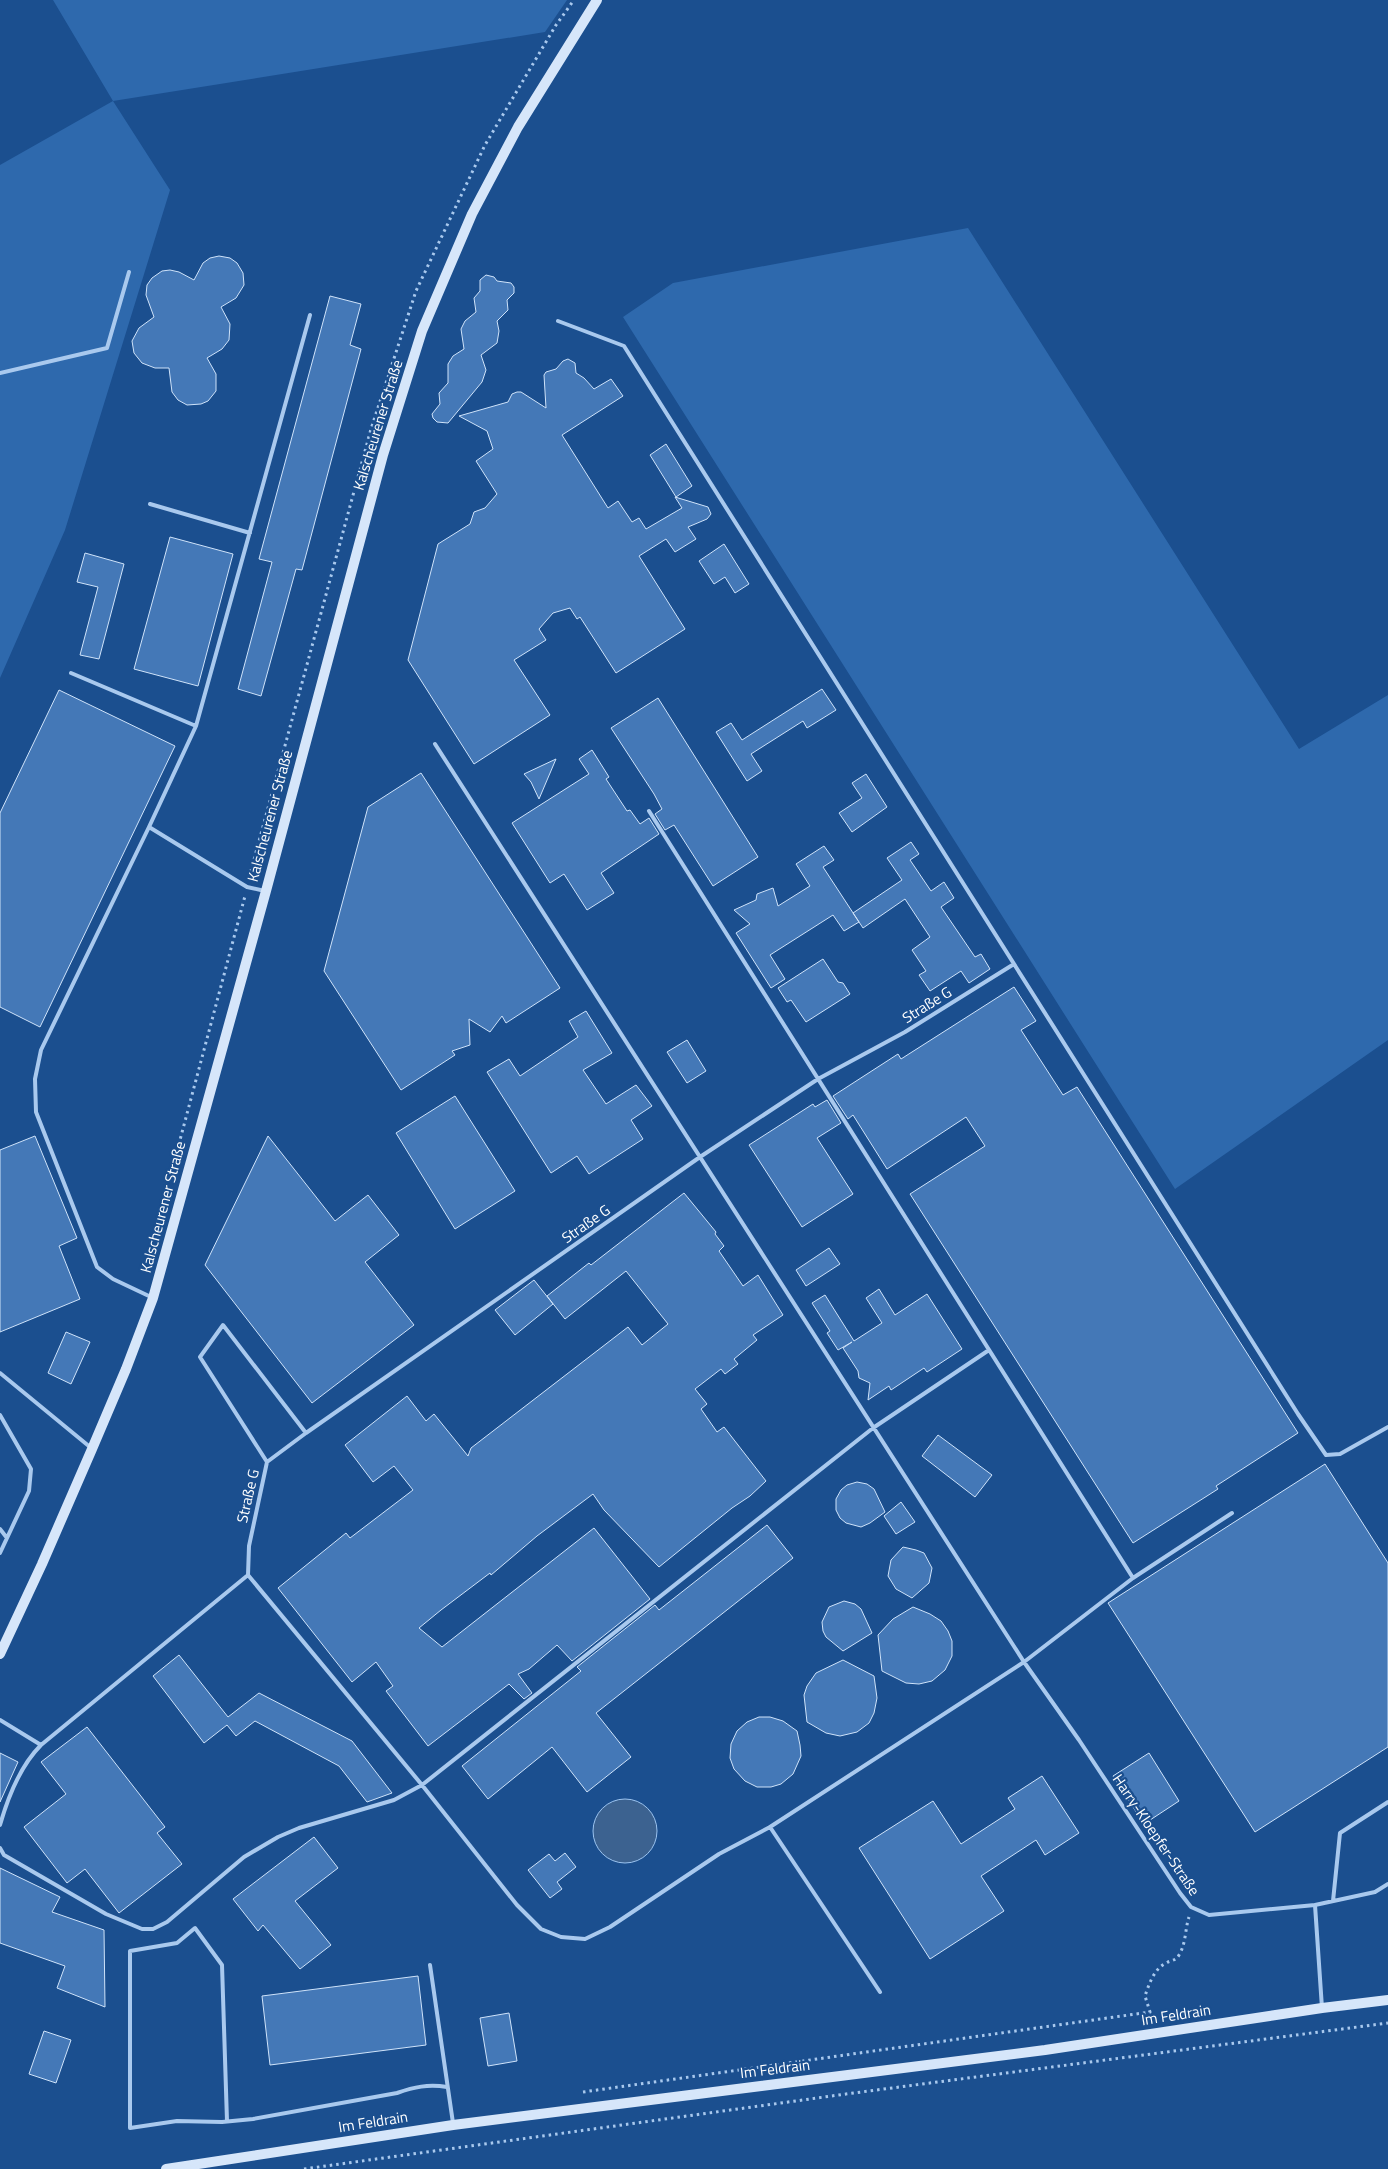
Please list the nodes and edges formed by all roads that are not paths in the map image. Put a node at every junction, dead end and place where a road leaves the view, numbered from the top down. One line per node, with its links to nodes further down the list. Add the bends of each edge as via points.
1 (597, 0): 13 (main road, Kalscheurener Straße, via 518,127 472,214 422,331 383,455)
2 (129, 272): 5 (lane, via 107,348)
3 (310, 315): 7 (lane)
4 (558, 321): 14 (lane, via 624,346)
5 (0, 373)
6 (150, 504): 7 (lane)
7 (250, 533): 9 (lane)
8 (71, 673): 9 (lane)
9 (196, 726): 12 (lane)
10 (435, 744): 16 (lane, Harry-Kloepfer-Straße)
11 (649, 811): 15 (lane)
12 (149, 827): 13 (lane, via 247,887); 17 (lane, via 41,1050 35,1079 36,1112 97,1267 113,1279)
13 (266, 891): 17 (main road, Kalscheurener Straße)
14 (1014, 964): 15 (lane, Straße G, via 905,1032); 21 (lane, via 1326,1455 1340,1454)
15 (818, 1079): 16 (lane, Straße G); 18 (lane)
16 (700, 1157): 22 (lane, Harry-Kloepfer-Straße); 23 (lane, Straße G)
17 (153, 1298): 24 (main road, Kalscheurener Straße)
18 (989, 1350): 22 (lane); 31 (lane)
19 (0, 1373): 24 (lane)
20 (0, 1415): 28 (lane, via 30,1469 29,1491)
21 (1388, 1427)
22 (873, 1428): 33 (lane, Harry-Kloepfer-Straße); 36 (lane)
23 (306, 1433): 25 (lane, Straße G); 25 (lane, via 222,1325 200,1357)
24 (92, 1449): 32 (main road, Kalscheurener Straße)
25 (267, 1462): 30 (lane, Straße G, via 248,1546)
26 (1232, 1513): 31 (lane)
27 (0, 1529): 28 (lane)
28 (7, 1538): 29 (lane)
29 (0, 1553)
30 (248, 1575): 35 (lane); 36 (lane)
31 (1133, 1578): 33 (lane)
32 (0, 1654)
33 (1024, 1662): 39 (lane); 43 (lane, Harry-Kloepfer-Straße, via 1191,1907 1209,1915)
34 (0, 1720): 35 (lane)
35 (42, 1745): 38 (lane, via 29,1757)
36 (422, 1785): 39 (lane, via 517,1904 541,1929 561,1938 584,1939 610,1927 719,1854); 40 (lane, via 394,1800 278,1836 244,1857 167,1922 153,1929 142,1929 106,1914 4,1854)
37 (1388, 1802): 42 (lane, via 1340,1833)
38 (0, 1825)
39 (770, 1826): 45 (lane)
40 (0, 1848)
41 (1388, 1884): 42 (lane, Harry-Kloepfer-Straße, via 1375,1892)
42 (1333, 1901): 43 (lane, Harry-Kloepfer-Straße)
43 (1315, 1905): 47 (lane)
44 (430, 1965): 48 (lane)
45 (880, 1992)
46 (1388, 2000): 47 (main road, Im Feldrain)
47 (1322, 2008): 50 (main road, Im Feldrain, via 1046,2050)
48 (447, 2086): 49 (lane, via 416,2086 387,2095); 50 (lane)
49 (227, 2121): 49 (lane, via 177,2121 130,2128 130,1951 177,1943 195,1928 222,1965)
50 (453, 2125): 51 (main road, Im Feldrain)
51 (166, 2169)

